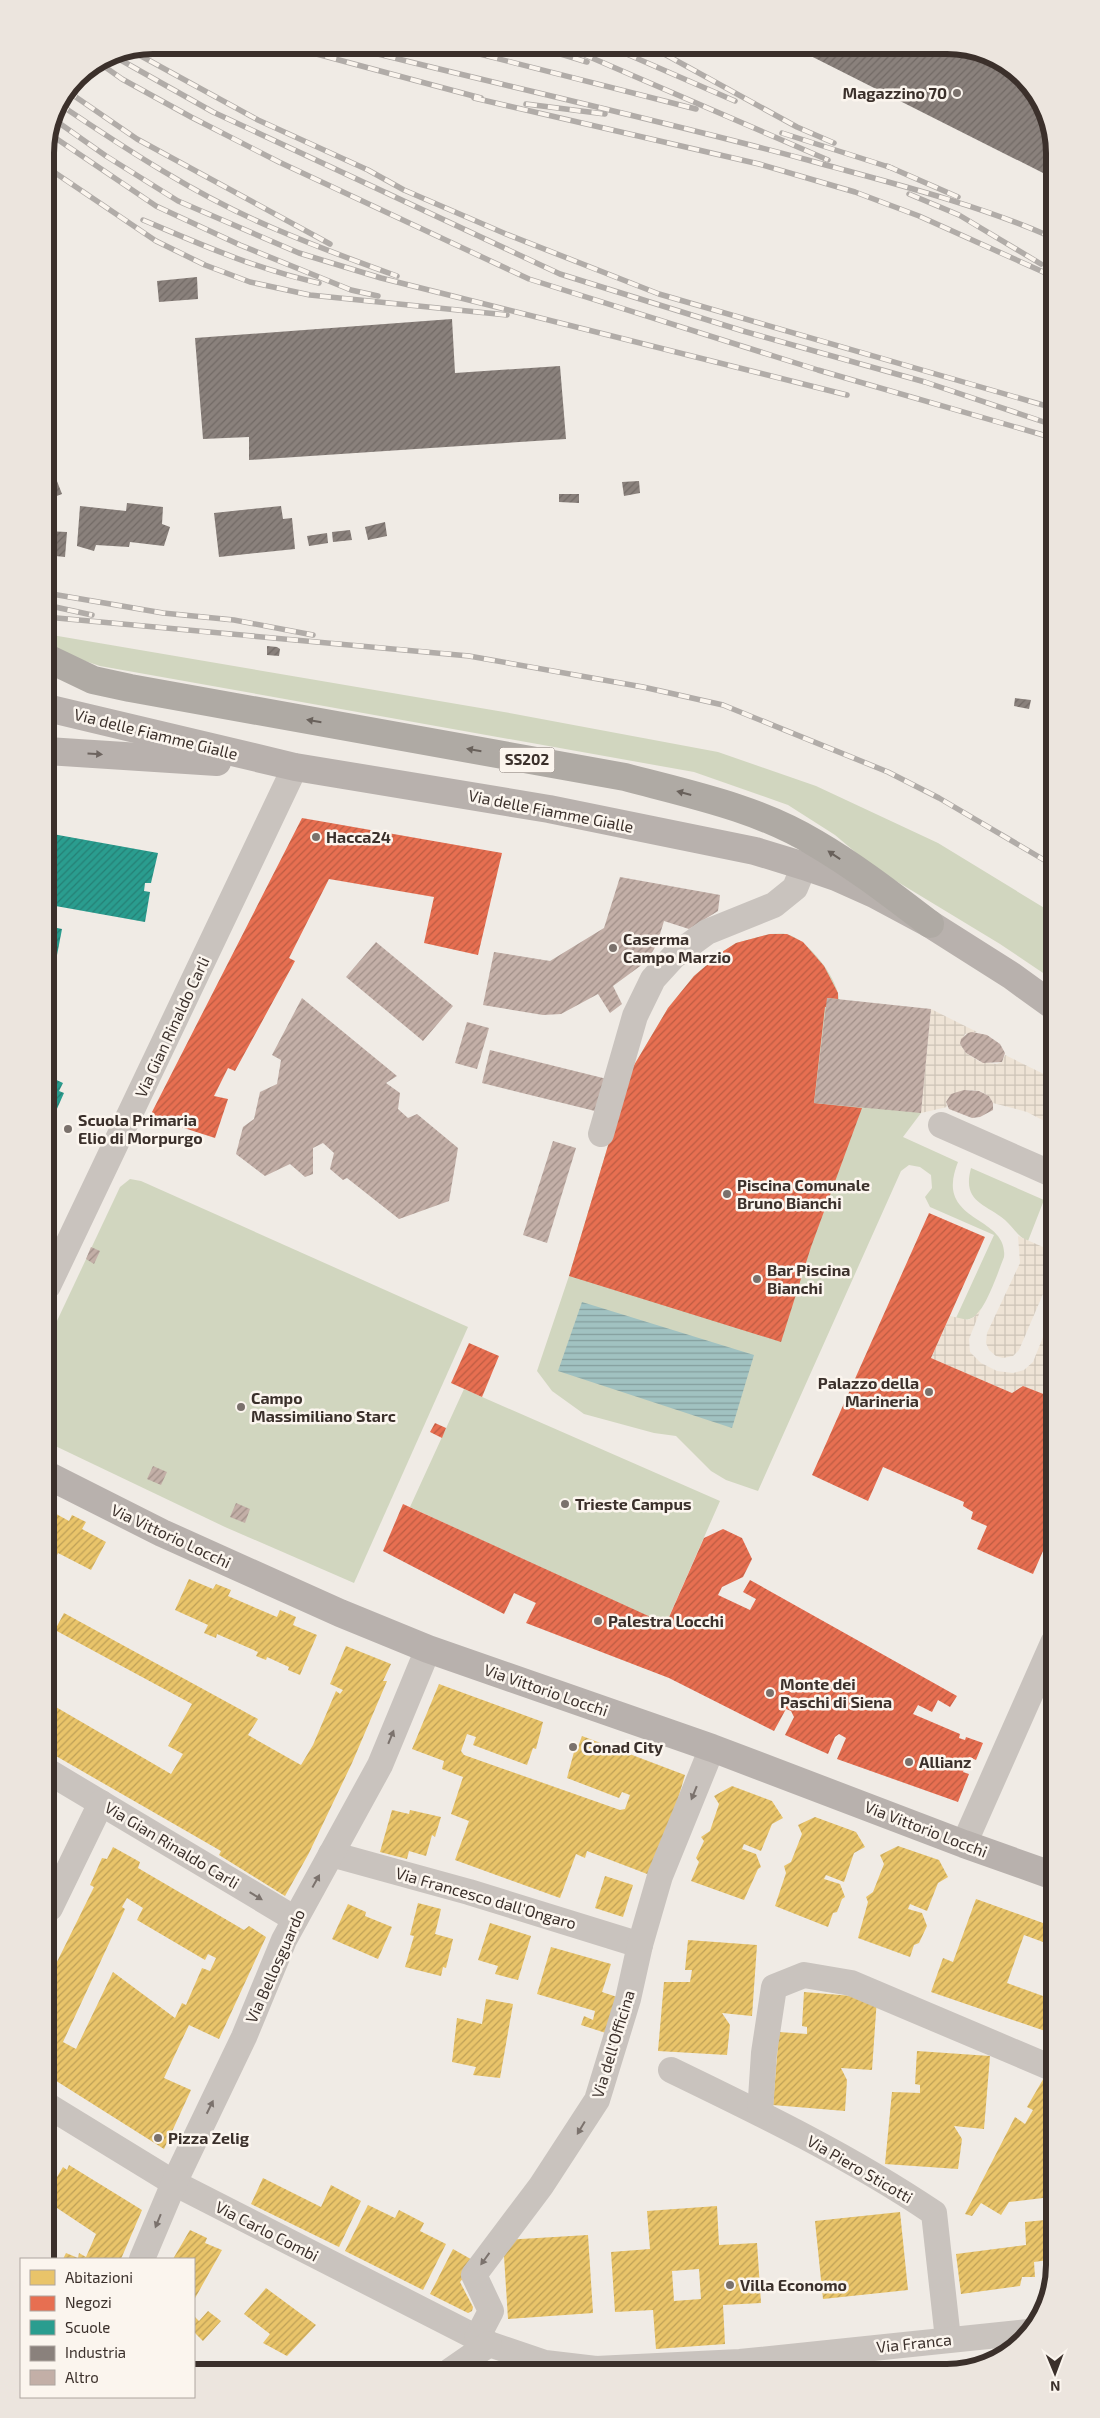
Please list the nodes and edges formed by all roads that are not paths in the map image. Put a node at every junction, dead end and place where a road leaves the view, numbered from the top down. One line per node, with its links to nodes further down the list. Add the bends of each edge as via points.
1 (54, 662): 6 (highway, SS202, one-way to 1, via 814,842 757,815 692,795 625,777 130,688 93,680)
2 (54, 708): 4 (main road, Via delle Fiamme Gialle)
3 (54, 751): 4 (main road, Via delle Fiamme Gialle, one-way to 4)
4 (295, 767): 5 (main road, Via delle Fiamme Gialle, via 549,809 755,851); 11 (street, Via Gian Rinaldo Carli)
5 (804, 866): 6 (main road, Via delle Fiamme Gialle, via 859,887); 9 (street, via 795,888 774,906 707,932 674,956 653,979 635,1016)
6 (930, 924): 7 (main road, Via delle Fiamme Gialle)
7 (1046, 1000)
8 (941, 1125): 10 (street)
9 (602, 1134)
10 (1046, 1171)
11 (54, 1273)
12 (54, 1479): 13 (main road, Via Vittorio Locchi, via 162,1533)
13 (428, 1649): 15 (main road, Via Vittorio Locchi); 19 (street, Via Bellosguardo, one-way to 13, via 380,1765)
14 (1046, 1659): 18 (street)
15 (712, 1748): 18 (main road, Via Vittorio Locchi); 23 (street, Via dell'Officina, one-way to 23, via 660,1876)
16 (54, 1774): 17 (street, Via Gian Rinaldo Carli)
17 (102, 1803): 21 (street); 22 (street, Via Gian Rinaldo Carli, one-way to 22)
18 (964, 1844): 20 (main road, Via Vittorio Locchi)
19 (331, 1854): 22 (street, Via Bellosguardo, one-way to 19); 23 (street, Via Francesco dall'Ongaro, via 469,1892)
20 (1046, 1873)
21 (54, 1900)
22 (295, 1919): 28 (street, Via Bellosguardo, one-way to 22, via 244,2037)
23 (640, 1945): 32 (street, Via dell'Officina, one-way to 32, via 628,1999 597,2100 541,2186 474,2275 491,2311)
24 (1046, 2066): 27 (street, via 850,1983 804,1975 774,1987 764,2053)
25 (671, 2070): 27 (street, Via Piero Sticotti)
26 (54, 2109): 28 (street, Via Carlo Combi)
27 (760, 2113): 31 (street, Via Piero Sticotti, via 897,2188 934,2213)
28 (174, 2183): 29 (street, Via Bellosguardo, one-way to 29); 32 (street, Via Carlo Combi)
29 (142, 2258)
30 (1019, 2333): 31 (street, Via Franca)
31 (948, 2339): 36 (street, Via Franca)
32 (483, 2341): 33 (street); 34 (street); 35 (street, Via Carlo Combi)
33 (458, 2364)
34 (501, 2364)
35 (550, 2364)
36 (709, 2364)

